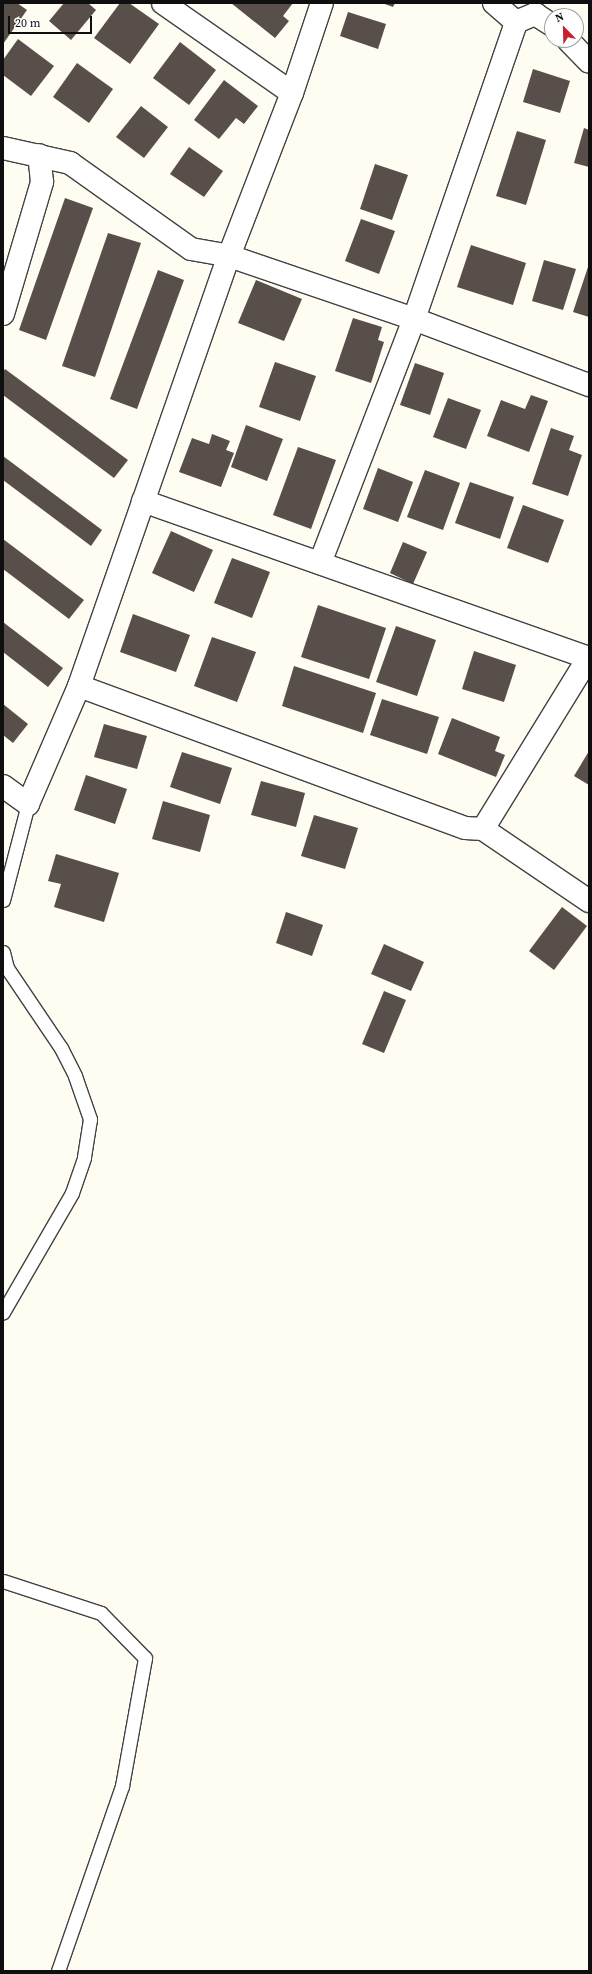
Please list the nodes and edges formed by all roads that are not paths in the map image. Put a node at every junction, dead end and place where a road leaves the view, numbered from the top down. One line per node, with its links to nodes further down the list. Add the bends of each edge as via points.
1 (163, 3): 8 (street)
2 (322, 3): 8 (street)
3 (494, 3): 5 (street)
4 (544, 20): 5 (street, via 535,14)
5 (516, 22): 13 (street)
6 (576, 48): 7 (street)
7 (589, 62)
8 (292, 93): 11 (street)
9 (3, 148): 10 (street)
10 (39, 155): 11 (street, via 70,163 191,249); 12 (street, via 42,182)
11 (229, 256): 13 (street); 15 (street)
12 (3, 314)
13 (414, 319): 14 (street); 16 (street)
14 (589, 385)
15 (144, 501): 16 (street); 18 (street)
16 (320, 563): 17 (street)
17 (589, 657): 21 (street)
18 (79, 686): 20 (street); 21 (street, via 465,828)
19 (3, 786): 20 (street)
20 (28, 804): 22 (lane)
21 (483, 829): 23 (street)
22 (3, 900)
23 (589, 901)
24 (3, 952): 25 (lane, via 7,968 61,1048 75,1076 90,1119 84,1158 72,1194)
25 (3, 1312)
26 (3, 1581): 27 (lane, via 101,1613 145,1658 122,1786)
27 (58, 1971)

